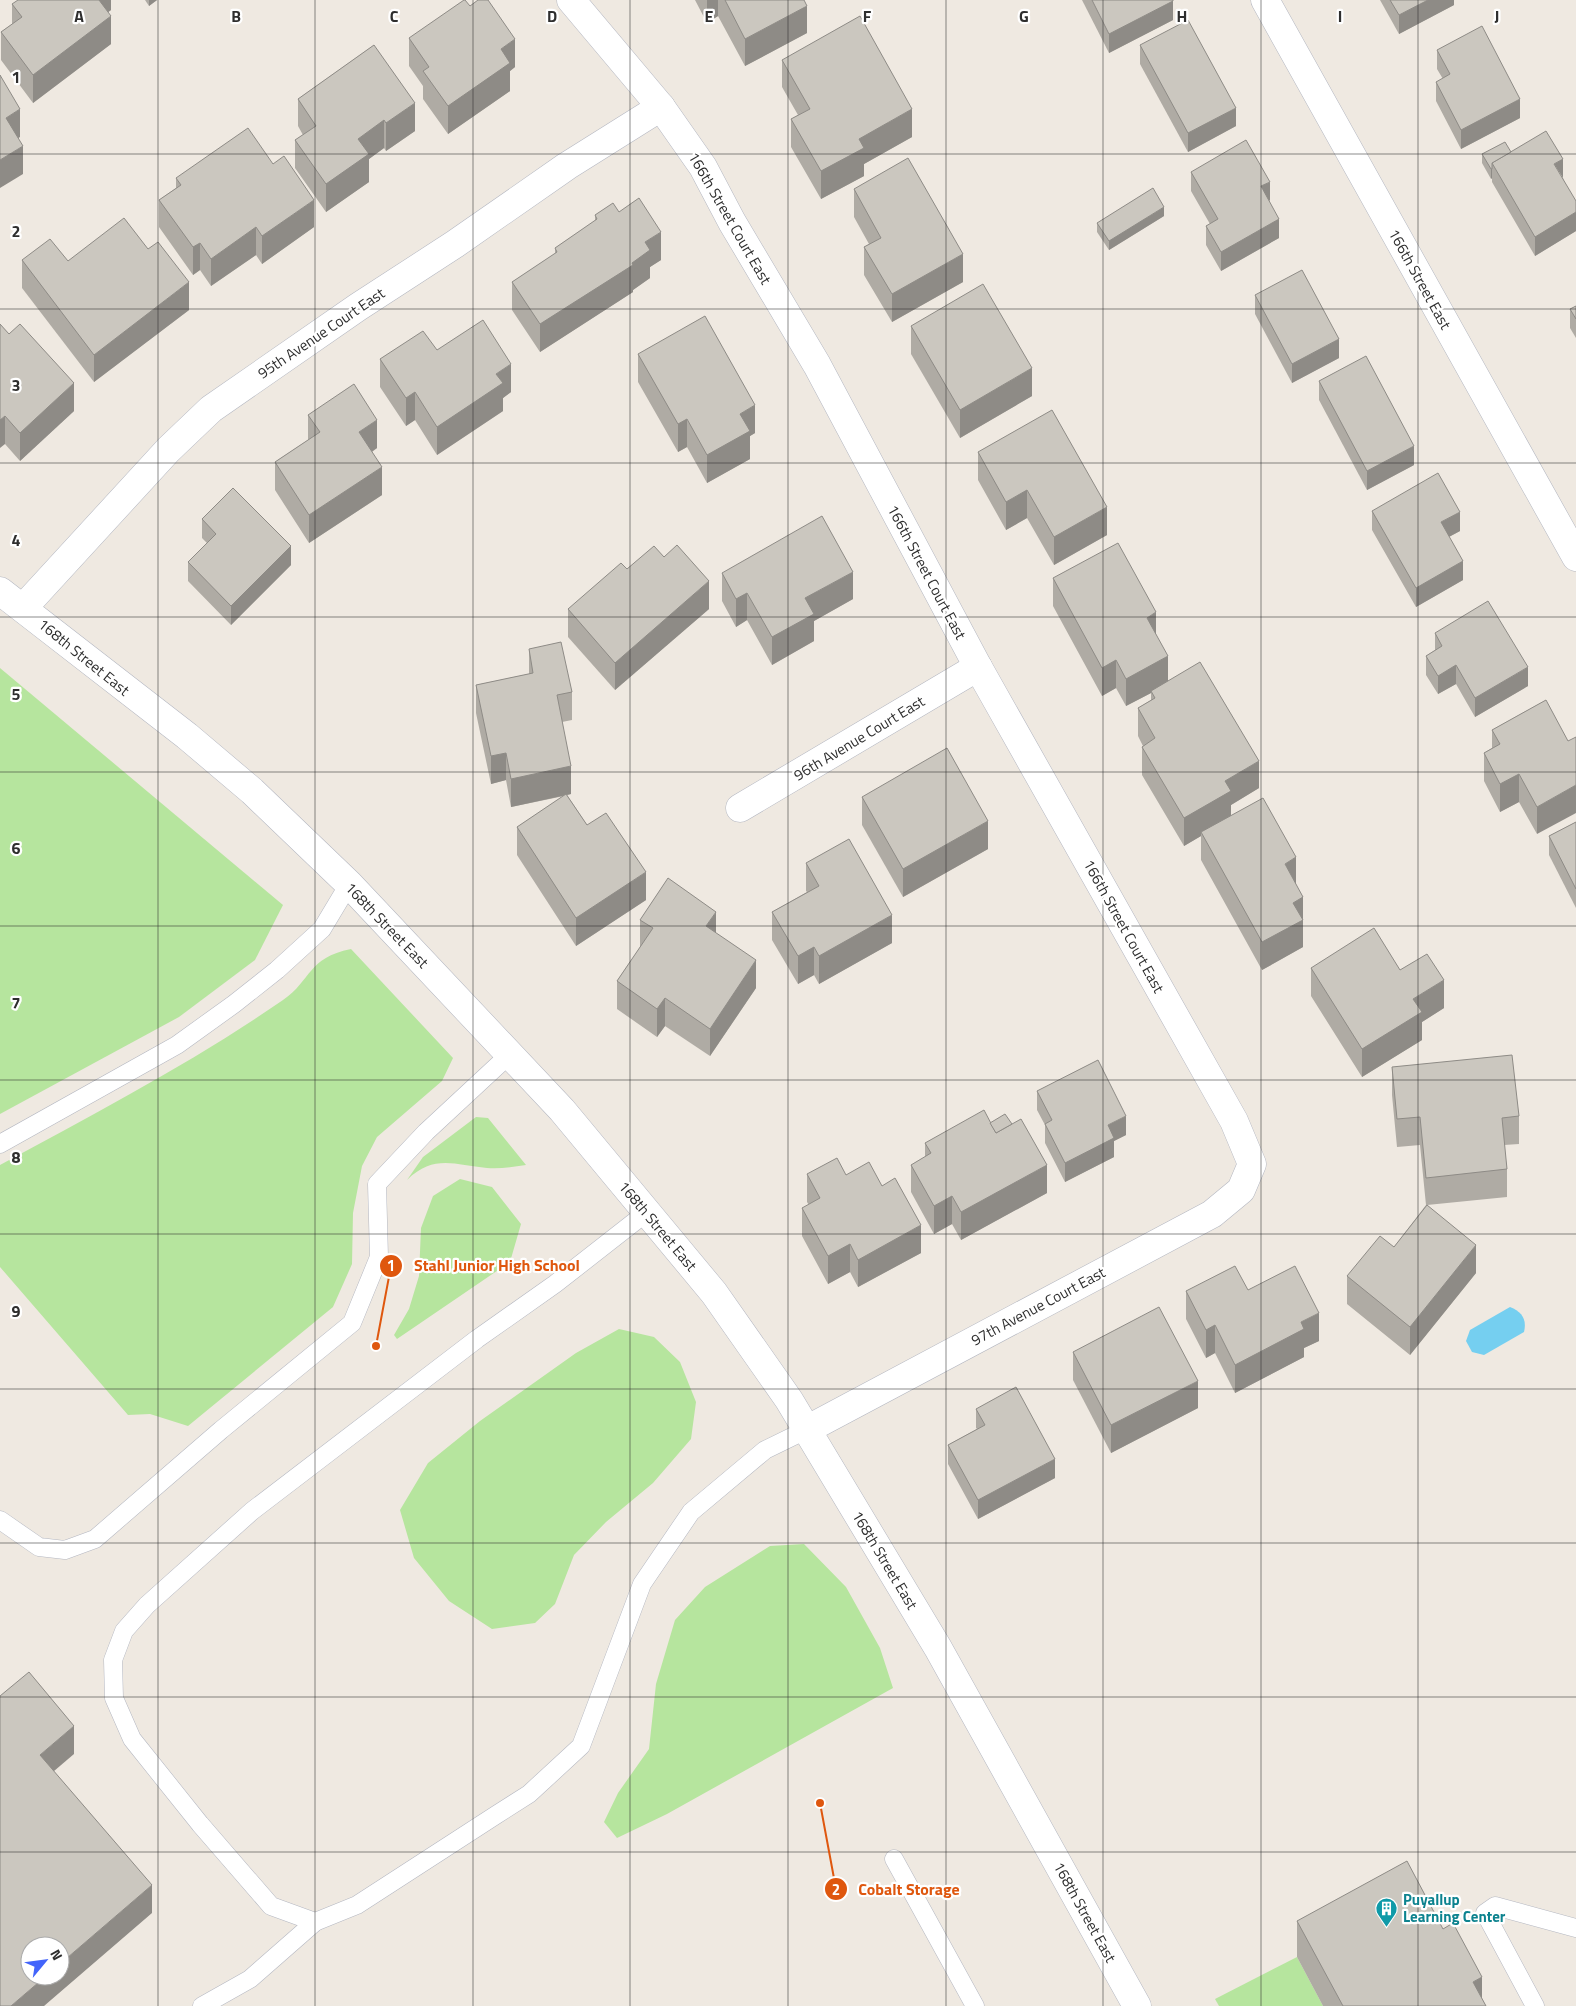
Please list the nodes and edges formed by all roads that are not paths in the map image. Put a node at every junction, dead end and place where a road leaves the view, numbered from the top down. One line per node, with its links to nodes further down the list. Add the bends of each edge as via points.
1 (571, 0): 3 (street, 166th Street Court East)
2 (1264, 0): 4 (street, 166th Street East)
3 (660, 107): 6 (street, 95th Avenue Court East, via 567,166 211,409 168,450); 7 (street, 166th Street Court East, via 704,167 732,222 817,364)
4 (1576, 557)
5 (0, 591): 6 (street, 168th Street East)
6 (22, 608): 9 (street, 168th Street East, via 252,791)
7 (978, 667): 8 (street, 96th Avenue Court East); 12 (street, 166th Street Court East, via 1234,1122)
8 (740, 808)
9 (349, 884): 10 (street, 168th Street East); 11 (lane, via 322,929 234,1004 177,1045)
10 (510, 1054): 13 (street, 168th Street East, via 562,1110); 15 (lane, via 426,1132 377,1184 379,1257 352,1324 221,1430 95,1539 65,1550 39,1547)
11 (0, 1144)
12 (1252, 1164): 14 (street, 97th Avenue Court East, via 1242,1190 1212,1214)
13 (647, 1212): 14 (street, 168th Street East, via 714,1292); 17 (lane, via 252,1511 147,1605 124,1632 113,1660 114,1698 132,1738 271,1906)
14 (806, 1430): 17 (lane, via 764,1450 691,1512 642,1584 581,1746 529,1794 356,1905); 21 (street, 168th Street East, via 938,1648)
15 (0, 1520)
16 (894, 1859): 20 (lane)
17 (315, 1922): 19 (lane, via 250,1979)
18 (1576, 1928): 22 (lane, via 1495,1906 1485,1913)
19 (202, 2006)
20 (975, 2006)
21 (1138, 2006)
22 (1535, 2006)

